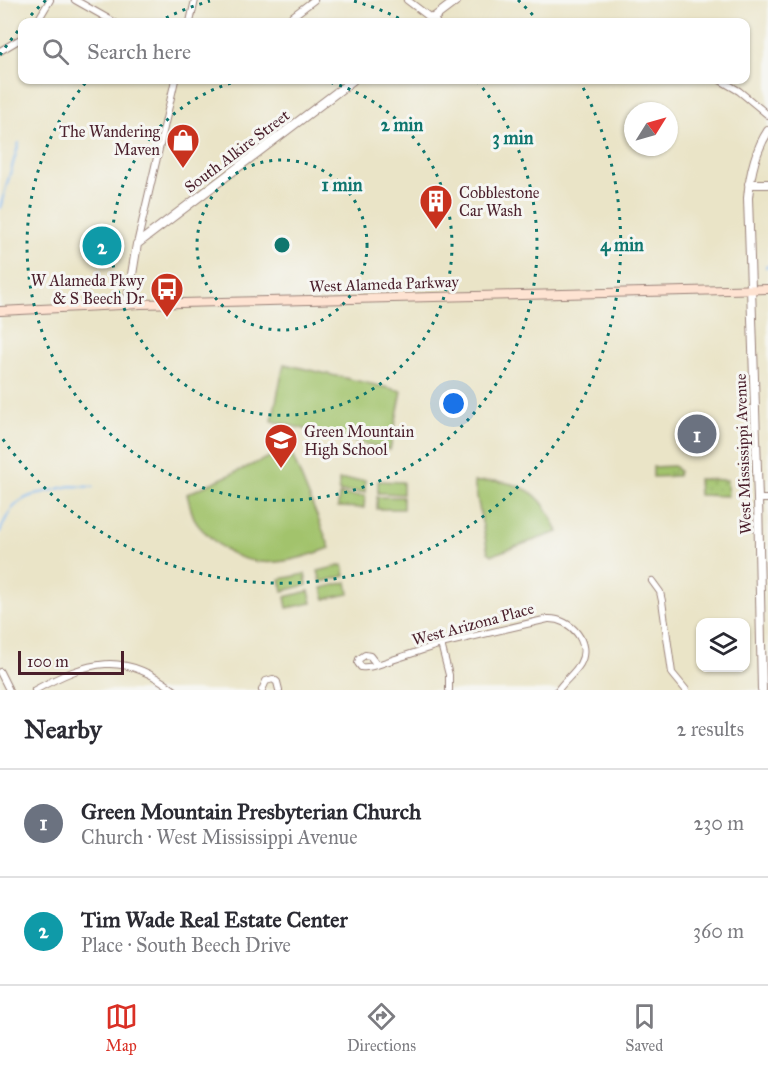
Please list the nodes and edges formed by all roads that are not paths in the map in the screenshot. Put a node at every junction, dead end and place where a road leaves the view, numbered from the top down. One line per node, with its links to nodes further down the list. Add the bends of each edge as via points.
1 (50, 0): 7 (street)
2 (75, 0): 8 (street)
3 (195, 0): 9 (street)
4 (314, 0): 10 (street)
5 (407, 0): 11 (street)
6 (457, 0): 12 (street)
7 (39, 18)
8 (107, 18)
9 (191, 18)
10 (290, 18)
11 (428, 18)
12 (436, 18)
13 (18, 40): 14 (street)
14 (0, 51)
15 (174, 84): 22 (street)
16 (348, 84): 22 (street, South Alkire Street)
17 (727, 84): 18 (street)
18 (768, 115)
19 (768, 131): 21 (street, West Mississippi Avenue, via 755,158)
20 (768, 183): 21 (street)
21 (749, 184): 24 (street, West Mississippi Avenue)
22 (137, 244): 25 (street)
23 (768, 289): 24 (main road, West Alameda Parkway)
24 (752, 290): 25 (main road, West Alameda Parkway); 27 (street, West Mississippi Avenue)
25 (127, 305): 26 (main road, West Alameda Parkway)
26 (0, 311)
27 (758, 499): 28 (street); 41 (street, West Mississippi Avenue)
28 (768, 499)
29 (652, 581): 40 (street, via 662,601 672,673)
30 (441, 644): 31 (street, West Arizona Place); 38 (street); 39 (street, West Arizona Place, via 548,619 566,622 582,642 582,655 581,663)
31 (376, 665)
32 (0, 672): 33 (street)
33 (9, 690)
34 (35, 690): 35 (street, via 85,667 105,663 140,668)
35 (174, 690)
36 (262, 690): 37 (street, via 266,681 273,679)
37 (279, 690)
38 (449, 690)
39 (558, 690)
40 (686, 690)
41 (762, 690)

